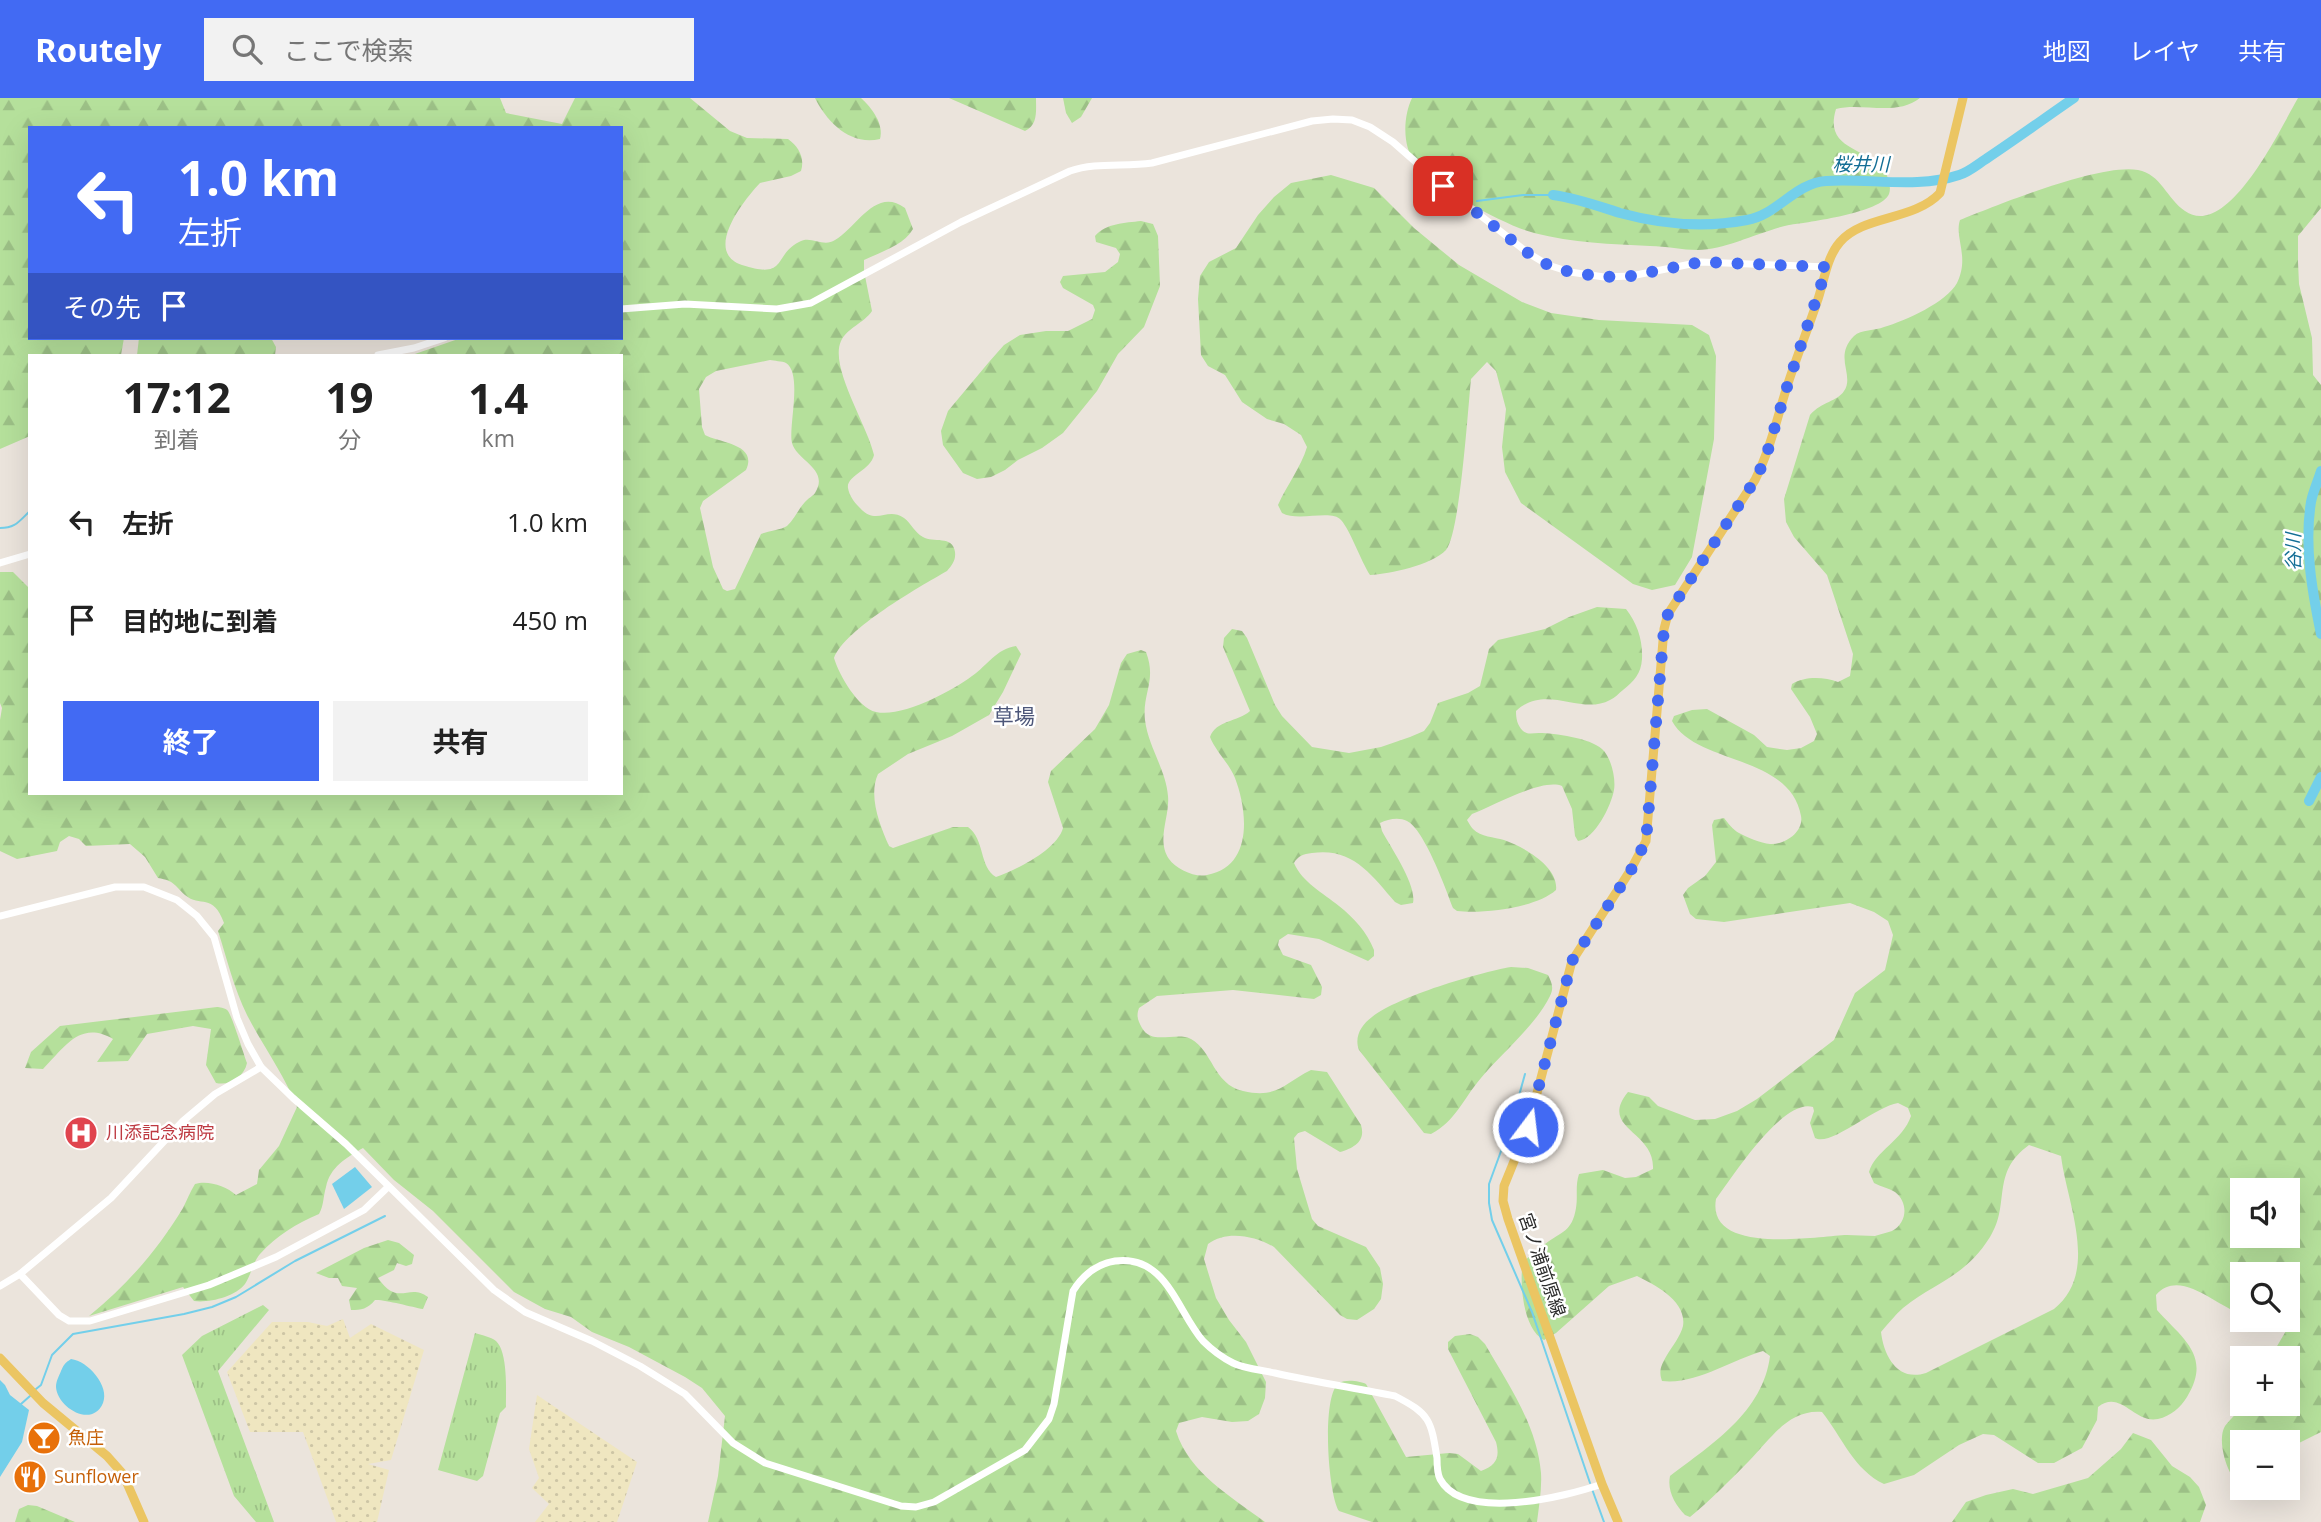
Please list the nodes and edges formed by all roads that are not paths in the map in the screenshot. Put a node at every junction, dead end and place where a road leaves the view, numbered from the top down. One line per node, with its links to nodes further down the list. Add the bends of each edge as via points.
1 (1963, 98): 2 (main road, 宮ノ浦前原線, via 1940,193 1931,203 1849,234)
2 (1827, 267): 3 (street, via 1701,262 1604,277 1559,269 1506,237 1393,142 1352,120 1333,119 1152,163 1088,165 1070,171 801,305 777,309 685,304); 14 (main road, 宮ノ浦前原線, via 1765,460 1668,614 1646,841 1572,961 1528,1127 1504,1186 1508,1219)
3 (623, 309)
4 (438, 340): 5 (street)
5 (383, 354)
6 (28, 555): 7 (street)
7 (0, 563)
8 (0, 916): 9 (street, via 115,887 144,887 177,900 214,937 237,1018)
9 (261, 1067): 10 (street); 11 (street, via 215,1094 183,1121 111,1199)
10 (388, 1187): 11 (street, via 365,1210 276,1257 209,1285 90,1321 69,1321 59,1315); 14 (street, via 494,1290 525,1312 592,1341 685,1394 733,1443 765,1463 901,1506 934,1502 1026,1450 1049,1419 1073,1291 1093,1270 1120,1261 1154,1270 1203,1341 1235,1364 1395,1396 1415,1406 1433,1431 1439,1478 1461,1499 1527,1501 1569,1496)
11 (20, 1274): 12 (street)
12 (0, 1286)
13 (0, 1358): 15 (main road, via 123,1474)
14 (1602, 1484): 16 (main road, 宮ノ浦前原線)
15 (144, 1522)
16 (1618, 1522)

